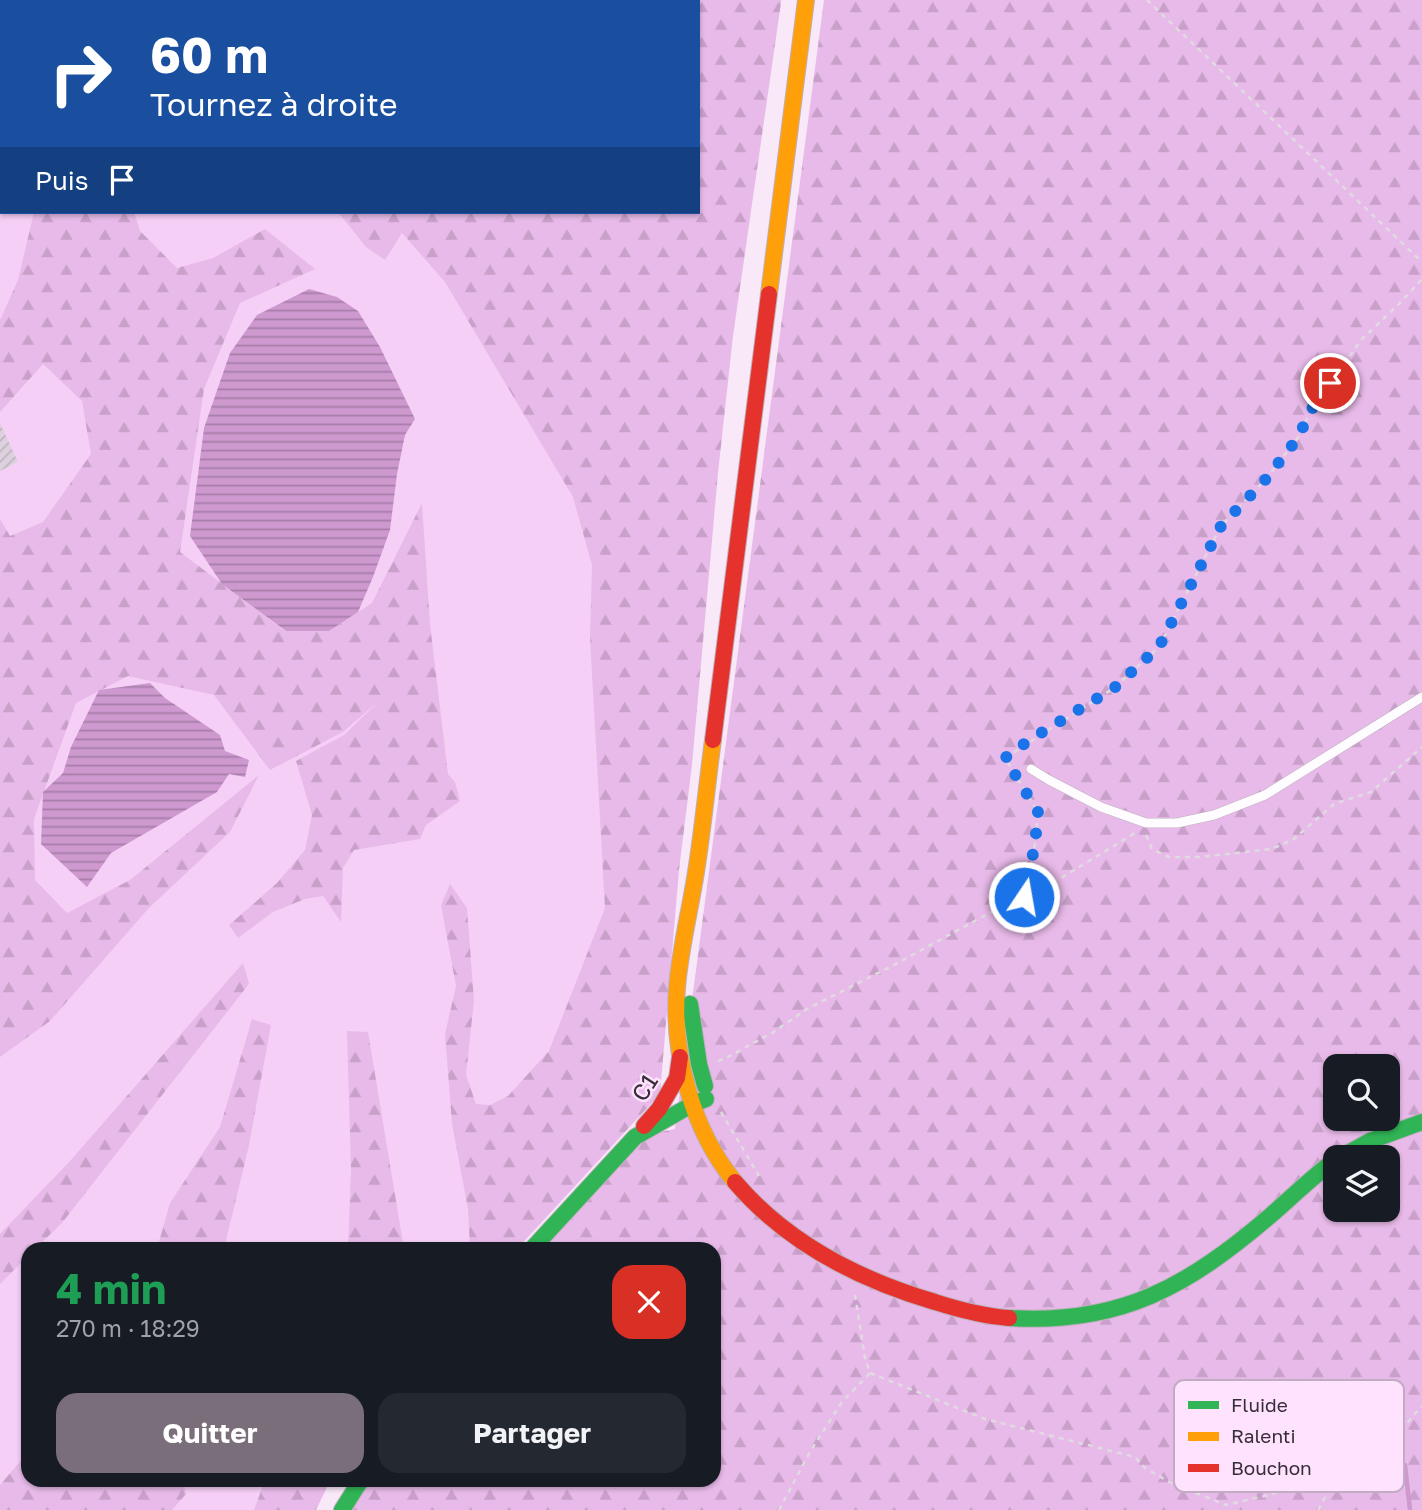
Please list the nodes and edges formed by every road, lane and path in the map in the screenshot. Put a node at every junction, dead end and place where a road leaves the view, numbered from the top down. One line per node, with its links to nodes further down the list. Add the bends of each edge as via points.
1 (806, 0): 8 (main road)
2 (1147, 0): 3 (path)
3 (1422, 262)
4 (1422, 279): 9 (path, via 1362,340 1314,405 1297,439 1221,526 1159,647 1114,688 1005,758 1038,812)
5 (1422, 697): 7 (lane, via 1265,795 1214,815 1177,823 1146,823 1101,807)
6 (1422, 747): 9 (path, via 1371,792 1334,804 1294,839 1272,849 1169,858 1152,849 1143,827)
7 (1031, 769)
8 (696, 873): 10 (main road, via 679,978 676,1028); 12 (main road, via 690,1004)
9 (1024, 897): 11 (path, via 807,1009 726,1058)
10 (680, 1056): 12 (main road); 13 (main road, C1, via 677,1078)
11 (712, 1060)
12 (708, 1105): 13 (main road, C1); 16 (main road); 19 (path, via 722,1116); 20 (main road, via 704,1136 728,1173)
13 (659, 1109): 16 (main road, C1)
14 (1422, 1122): 17 (main road)
15 (723, 1136): 20 (main road)
16 (635, 1138): 21 (main road)
17 (1359, 1145)
18 (1323, 1170): 22 (main road, via 1226,1254 1154,1296 1118,1308 1043,1318 981,1315 920,1299)
19 (764, 1185)
20 (793, 1236): 22 (main road)
21 (538, 1242)
22 (850, 1270): 23 (path)
23 (870, 1373): 26 (path, via 985,1419 1135,1457); 32 (path, via 842,1402)
24 (1422, 1406): 25 (path)
25 (1404, 1426)
26 (1174, 1484)
27 (357, 1487): 31 (main road)
28 (1194, 1492): 29 (path, via 1226,1505)
29 (1277, 1492)
30 (1328, 1492): 33 (path)
31 (342, 1510)
32 (779, 1510)
33 (1318, 1510)

